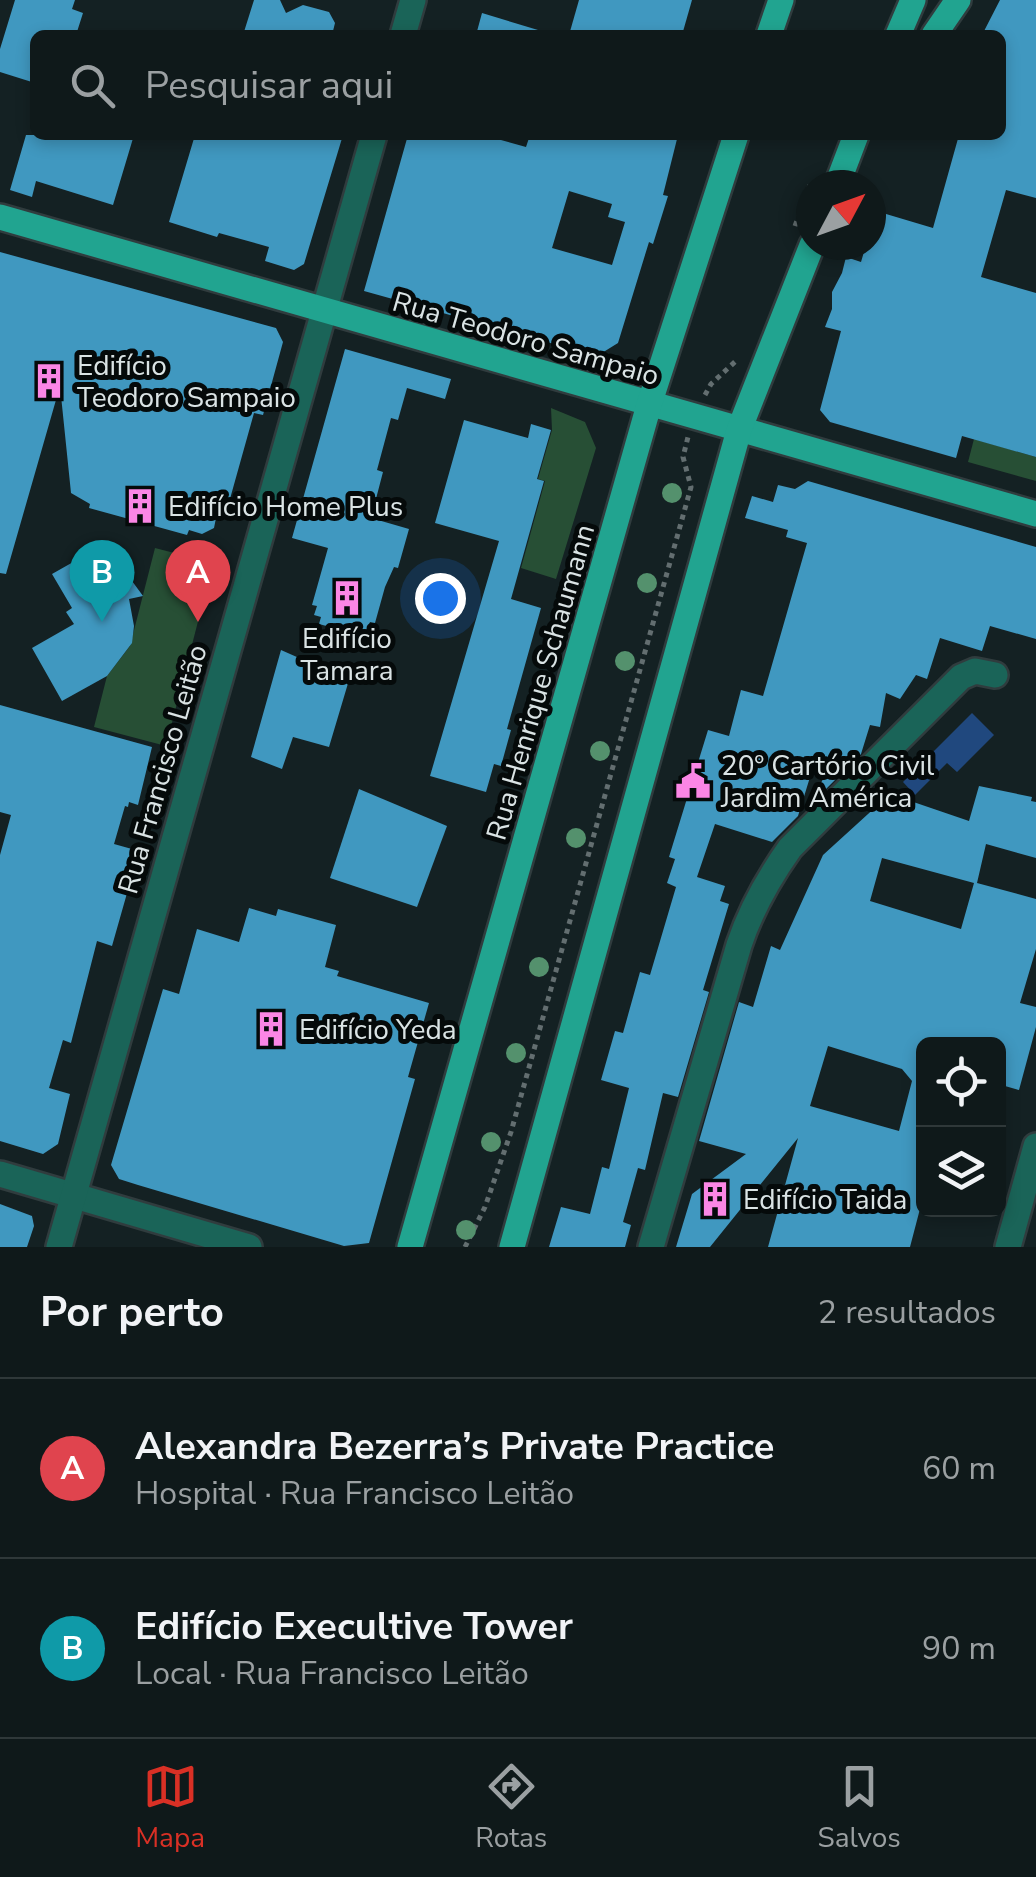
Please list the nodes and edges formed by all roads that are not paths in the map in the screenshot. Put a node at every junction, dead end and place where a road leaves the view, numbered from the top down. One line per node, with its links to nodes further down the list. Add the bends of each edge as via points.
1 (413, 0): 5 (street)
2 (782, 0): 6 (main road)
3 (913, 0): 7 (main road)
4 (958, 0): 8 (main road)
5 (404, 30)
6 (771, 30)
7 (900, 30)
8 (937, 30)
9 (373, 140): 15 (street, Rua Francisco Leitão)
10 (734, 140): 16 (main road, Rua Henrique Schaumann)
11 (854, 140): 12 (main road)
12 (842, 170)
13 (0, 218): 15 (main road, Rua Teodoro Sampaio)
14 (806, 260): 17 (main road)
15 (322, 311): 16 (main road, Rua Teodoro Sampaio); 22 (street, Rua Francisco Leitão)
16 (649, 406): 17 (main road, Rua Teodoro Sampaio); 25 (main road, Rua Henrique Schaumann)
17 (739, 430): 18 (main road, Rua Teodoro Sampaio); 26 (main road)
18 (1036, 514)
19 (994, 675): 27 (street, via 975,671 961,677 772,873 739,945)
20 (1036, 1146): 28 (street)
21 (0, 1174): 22 (street)
22 (74, 1196): 23 (street, Rua Francisco Leitão); 24 (street)
23 (59, 1247)
24 (249, 1247)
25 (410, 1247)
26 (512, 1247)
27 (651, 1247)
28 (1008, 1247)

